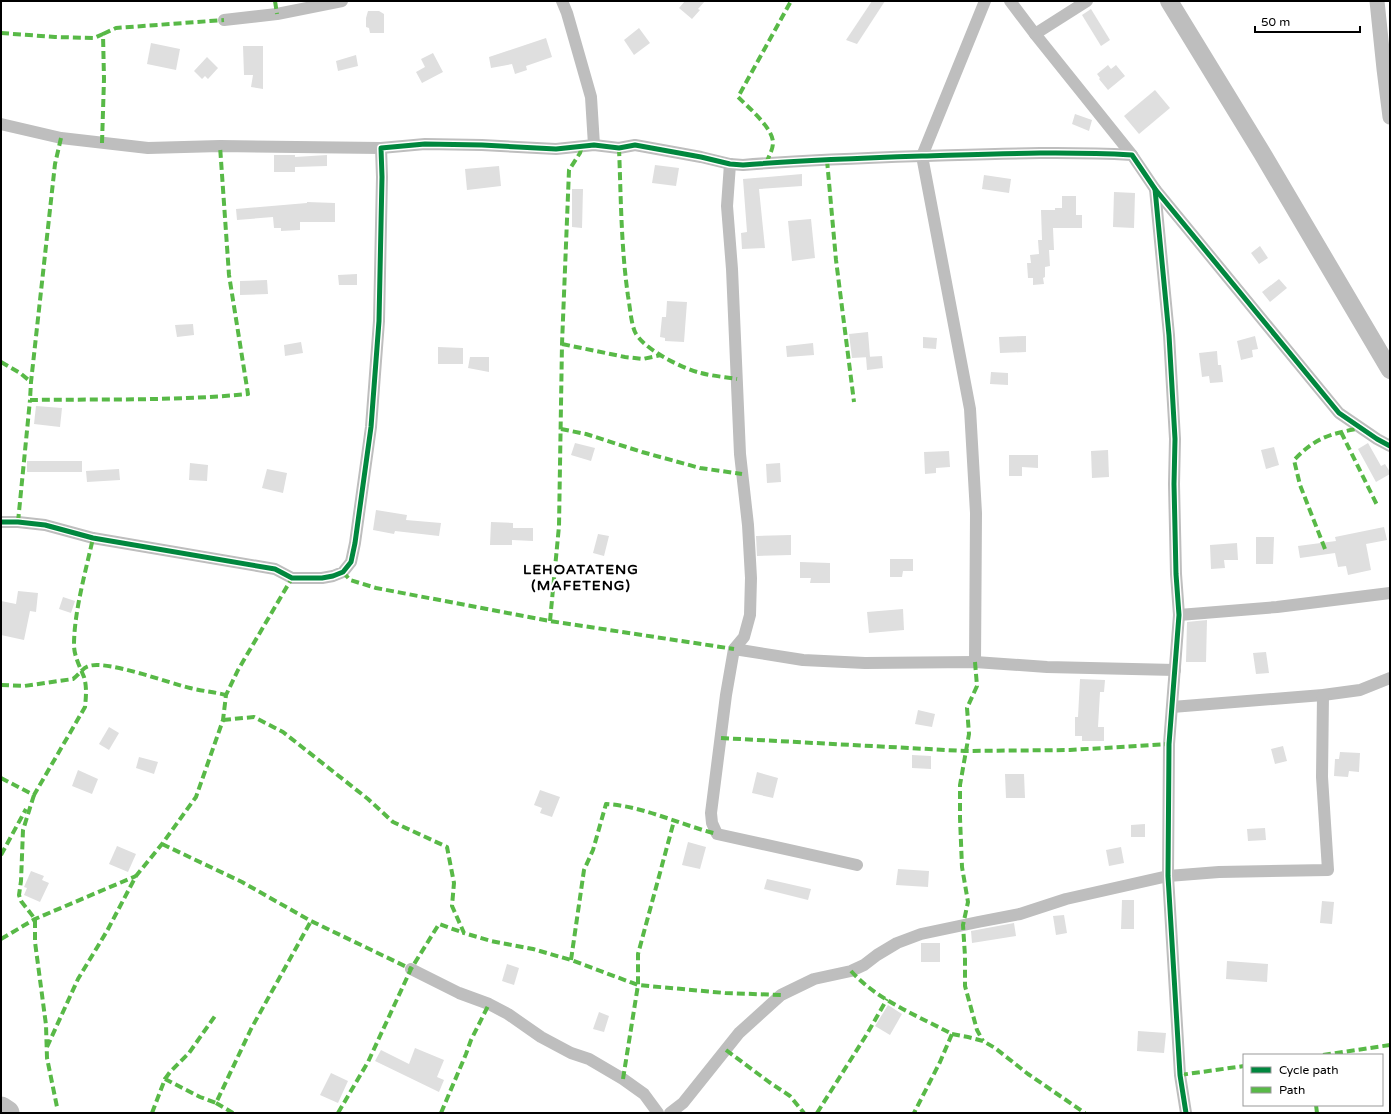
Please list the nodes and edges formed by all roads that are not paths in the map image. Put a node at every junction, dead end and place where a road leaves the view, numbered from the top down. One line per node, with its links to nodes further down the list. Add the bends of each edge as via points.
1 (342, 1): 8 (street, via 284,13)
2 (562, 1): 12 (street, via 591,97)
3 (985, 1): 15 (street)
4 (1010, 1): 9 (street)
5 (1087, 1): 9 (street)
6 (1170, 1): 18 (main road)
7 (1377, 1): 10 (street)
8 (224, 20)
9 (1034, 34): 14 (street)
10 (1390, 117)
11 (1, 124): 13 (street, via 61,138 148,148)
12 (594, 145): 13 (street, via 556,149 425,144); 16 (street, via 619,148 635,145)
13 (381, 148): 20 (street, via 379,321 371,427 355,543 351,562 344,572 322,578 292,578 275,569 93,538 45,525)
14 (1132, 155): 15 (street, via 1037,153); 17 (street)
15 (922, 156): 16 (street); 24 (street, via 970,409 976,513)
16 (730, 164): 23 (street, via 728,206 740,454 751,578 750,615 744,638)
17 (1155, 189): 19 (street, via 1339,413); 22 (street, via 1170,335)
18 (1390, 370)
19 (1390, 446)
20 (1, 522)
21 (1390, 593): 22 (street, via 1277,607)
22 (1179, 615): 25 (street)
23 (734, 649): 24 (street, via 803,660 865,663); 29 (street, via 711,813 717,834)
24 (975, 662): 25 (street, via 1047,667)
25 (1175, 670): 28 (street)
26 (1390, 678): 27 (street, via 1360,690)
27 (1323, 695): 28 (street); 30 (street, via 1322,777 1328,870 1219,872)
28 (1172, 706): 30 (street, via 1169,744)
29 (857, 865)
30 (1168, 876): 33 (street, via 1066,899 1020,914 921,934 897,943 851,971 814,979 781,995 739,1033 683,1103); 34 (street, via 1180,1075)
31 (411, 969): 32 (street, via 459,993 489,1004 541,1037 571,1053 589,1059 644,1094)
32 (658, 1113)
33 (670, 1113)
34 (1186, 1113)

